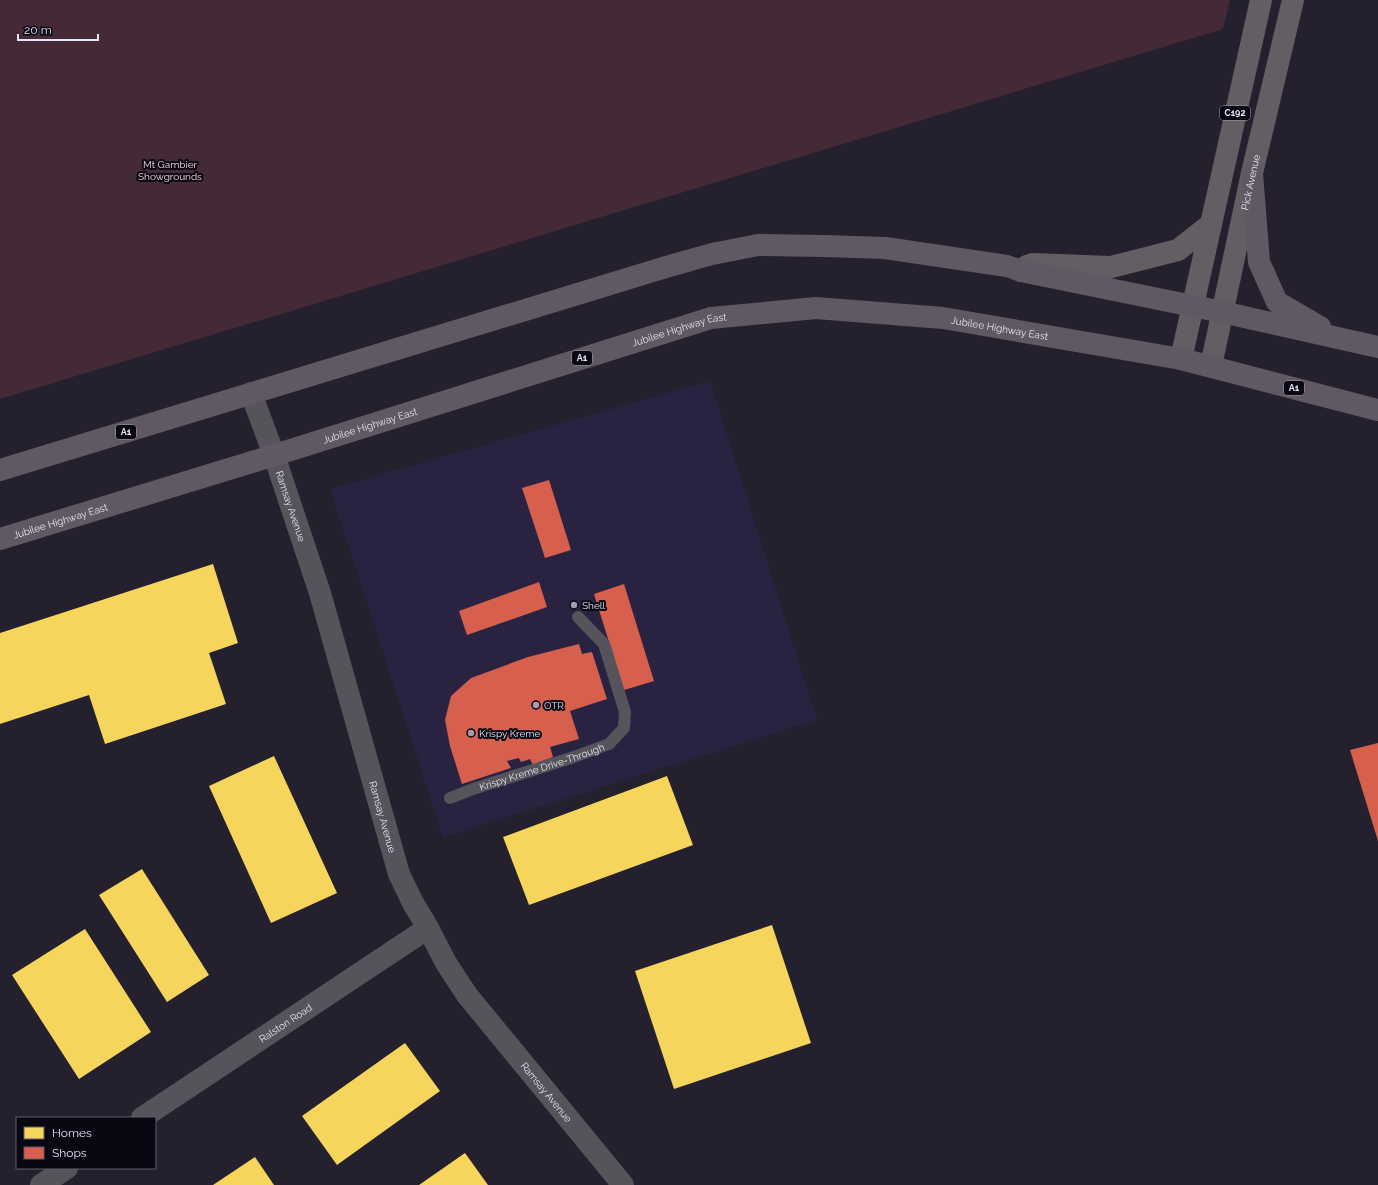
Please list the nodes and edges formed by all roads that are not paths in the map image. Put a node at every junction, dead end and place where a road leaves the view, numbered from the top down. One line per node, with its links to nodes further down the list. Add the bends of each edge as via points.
1 (1261, 0): 6 (main road, C192)
2 (1293, 0): 4 (main road, Pick Avenue / C192)
3 (1298, 0): 4 (main road)
4 (1286, 31): 5 (main road, Pick Avenue / C192)
5 (1252, 173): 9 (main road, Pick Avenue / C192); 10 (highway, via 1259,262 1277,302 1310,322)
6 (1210, 225): 7 (main road, via 1178,250 1111,268 1033,264); 8 (main road, C192)
7 (1021, 270): 8 (highway, A1); 14 (highway, A1, via 885,248 758,245 666,267)
8 (1192, 306): 9 (highway, A1); 12 (main road, C192)
9 (1222, 312): 10 (highway, A1); 13 (main road, Pick Avenue / C192)
10 (1349, 340): 11 (highway, A1)
11 (1378, 347)
12 (1181, 359): 13 (highway, Jubilee Highway East / A1); 16 (highway, Jubilee Highway East / A1, via 943,318 816,308 711,318)
13 (1211, 366): 15 (highway, Jubilee Highway East / A1)
14 (251, 393): 16 (street, Ramsay Avenue); 17 (highway, A1)
15 (1378, 410)
16 (274, 455): 18 (highway, Jubilee Highway East / A1); 21 (street, Ramsay Avenue, via 320,593 399,874)
17 (0, 470)
18 (0, 539)
19 (578, 617): 20 (lane, Krispy Kreme Drive-Through, via 604,644 625,712 624,728 609,744)
20 (450, 798)
21 (428, 928): 22 (street, Ralston Road); 23 (street, Ramsay Avenue, via 446,963 467,995)
22 (144, 1117)
23 (623, 1185)

